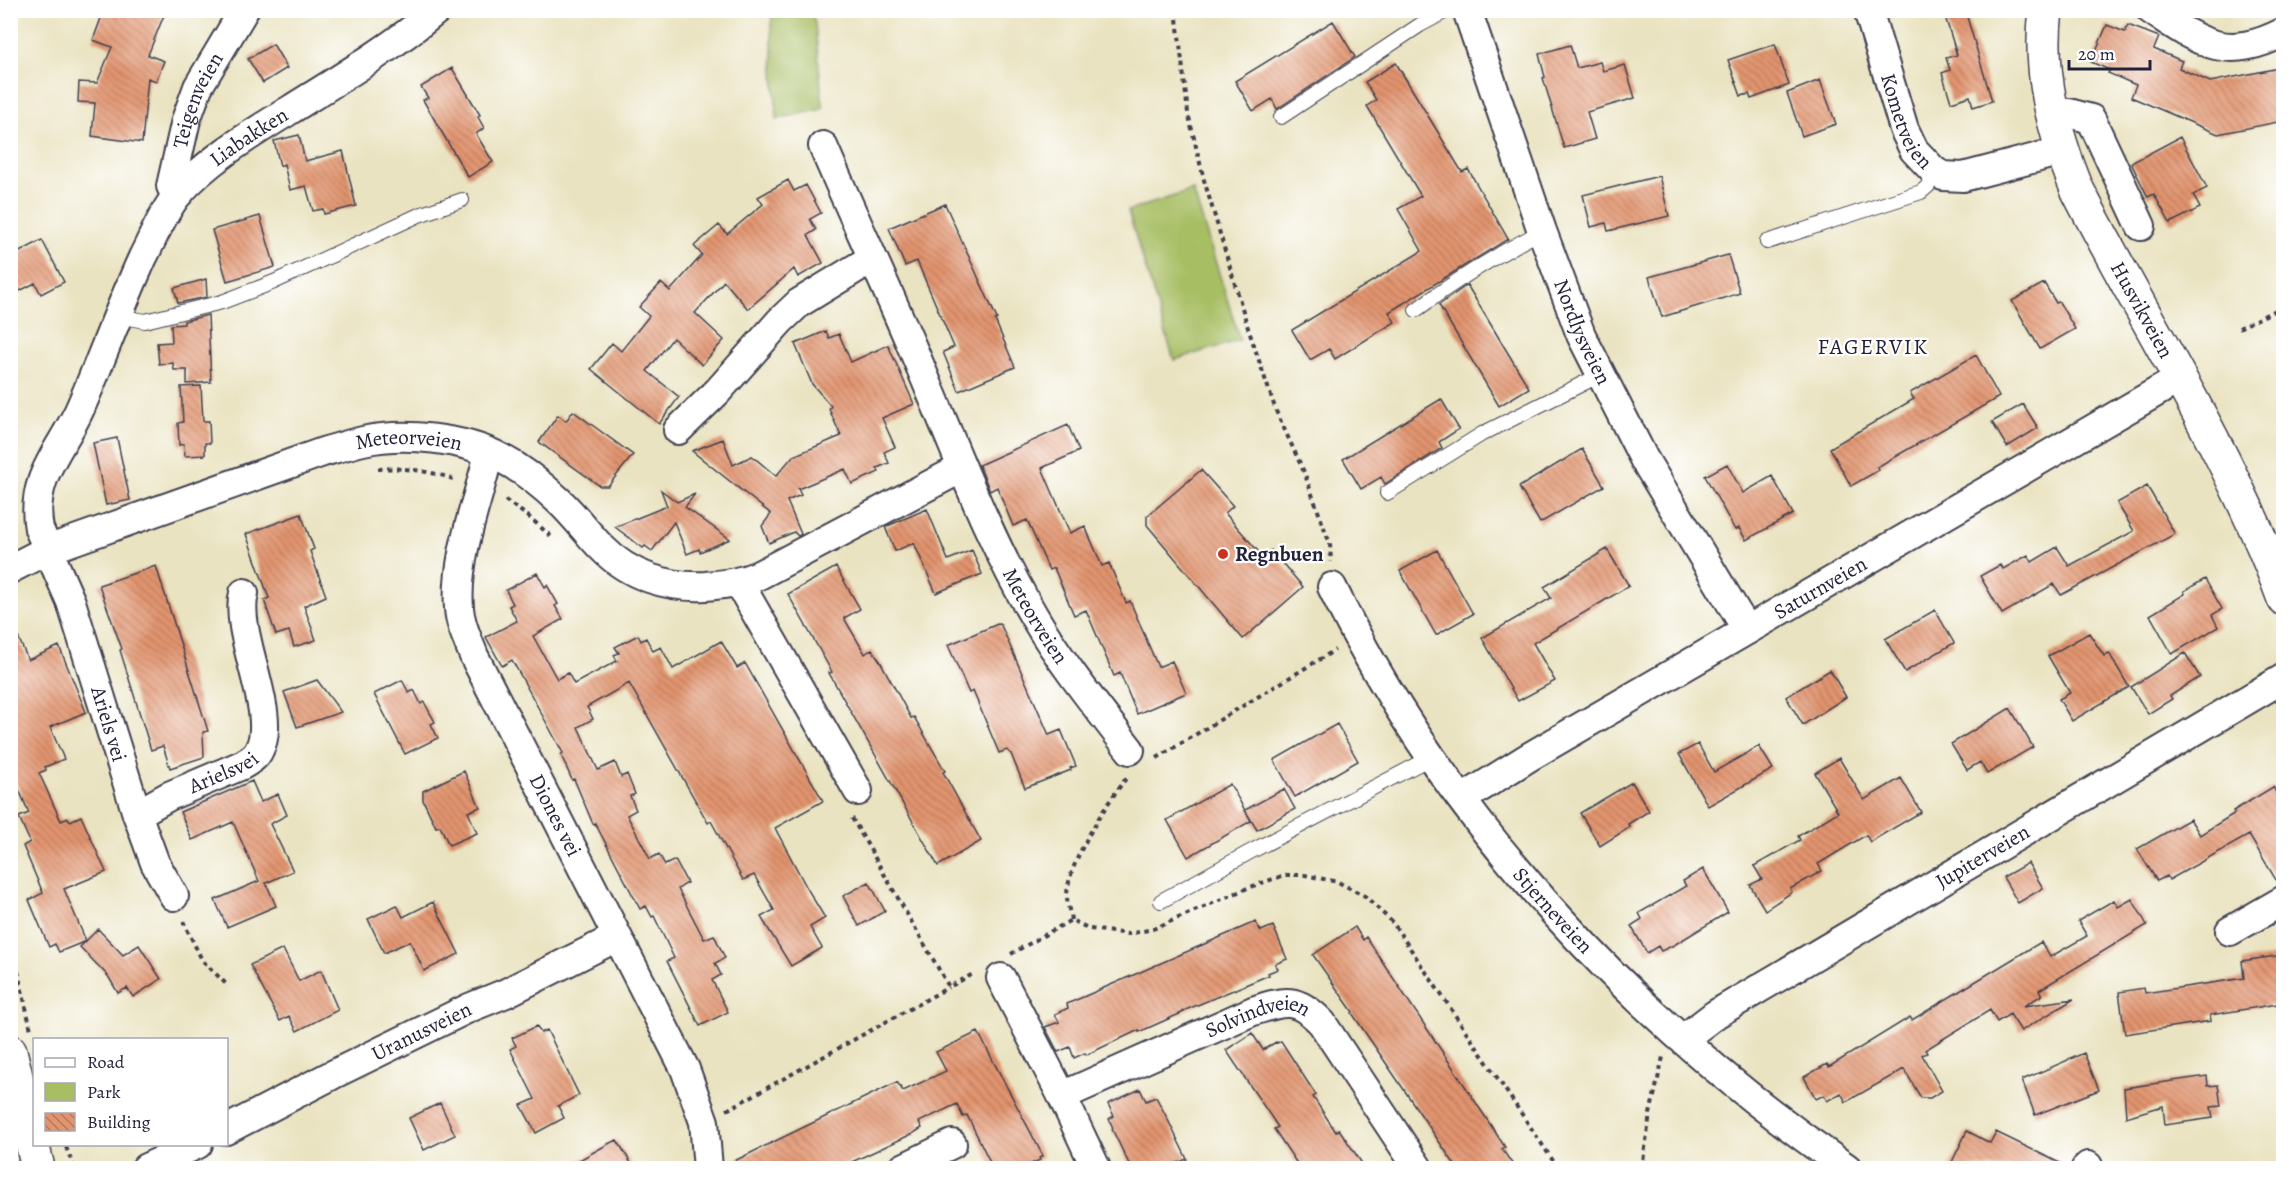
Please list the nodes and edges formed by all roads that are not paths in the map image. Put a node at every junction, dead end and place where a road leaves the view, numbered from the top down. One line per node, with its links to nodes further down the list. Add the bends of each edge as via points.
1 (244, 10): 14 (street, Teigenveien, via 198,87 186,120 171,186)
2 (437, 10): 14 (street, Liabakken, via 384,52 225,152)
3 (1448, 10): 10 (lane)
4 (1467, 10): 17 (street, Nordlysveien)
5 (1868, 10): 13 (street, Kometveien, via 1904,129 1914,150)
6 (2046, 10): 9 (main road, Husvikveien, via 2043,59)
7 (2153, 11): 8 (street, via 2212,46 2252,45)
8 (2283, 32)
9 (2051, 115): 12 (main road, Husvikveien); 16 (street, via 2069,113 2091,119)
10 (1281, 117)
11 (822, 146): 19 (street, Meteorveien)
12 (2062, 151): 13 (street, Kometveien, via 1963,177 1943,176); 23 (main road, Husvikveien, via 2101,238)
13 (1934, 171): 18 (lane, via 1921,192)
14 (179, 194): 21 (street, Liabakken, via 162,218)
15 (462, 200): 21 (lane, via 419,215 222,302 144,321)
16 (2141, 226)
17 (1542, 231): 20 (lane); 22 (street, Nordlysveien)
18 (1767, 242)
19 (871, 259): 24 (street, via 800,303); 26 (street, Meteorveien)
20 (1416, 310)
21 (118, 316): 28 (street, Liabakken, via 80,410 42,477 37,516)
22 (1600, 375): 27 (lane, via 1482,434); 35 (street, Nordlysveien, via 1644,459)
23 (2179, 379): 34 (main road, Husvikveien, via 2263,546); 35 (street, Saturnveien)
24 (678, 430)
25 (489, 453): 28 (street, Meteorveien, via 433,439 397,437 365,441); 31 (street, Meteorveien, via 528,475 560,502 603,550 637,573 664,584 687,587); 46 (street, Diones vei, via 460,576 462,625 474,656)
26 (962, 468): 31 (street, Meteorveien); 38 (street, Meteorveien, via 1011,576 1036,620)
27 (1387, 493)
28 (47, 550): 29 (street); 30 (street); 41 (street, Ariels vei, via 71,602)
29 (10, 556)
30 (10, 569)
31 (739, 583): 39 (street)
32 (1332, 587): 37 (street, Stjerneveien, via 1357,637)
33 (244, 593): 41 (street, Arielsvei, via 242,612 262,710 264,730 260,749 252,760)
34 (2283, 599)
35 (1747, 630): 40 (street, Saturnveien)
36 (2283, 678): 48 (street, Jupiterveien, via 1726,1008)
37 (1432, 757): 40 (street, Stjerneveien); 44 (lane)
38 (1139, 761)
39 (858, 791)
40 (1462, 800): 48 (street, Stjerneveien, via 1557,916 1625,987)
41 (137, 814): 42 (street, Ariels vei, via 155,863)
42 (174, 896)
43 (2283, 900): 45 (street)
44 (1161, 901)
45 (2230, 931)
46 (617, 937): 51 (street, Uranusveien); 58 (street, Diones vei, via 685,1069 704,1122)
47 (1001, 978): 50 (street)
48 (1677, 1033): 62 (street, Stjerneveien, via 1734,1086)
49 (21, 1043): 52 (main road)
50 (1062, 1096): 60 (street); 61 (street, Solvindveien, via 1253,1011 1275,1003 1297,1003 1322,1023)
51 (228, 1129)
52 (33, 1131)
53 (952, 1144): 59 (street)
54 (35, 1146): 56 (main road)
55 (194, 1146): 57 (street)
56 (38, 1168)
57 (146, 1168)
58 (708, 1168)
59 (903, 1168)
60 (1096, 1168)
61 (1418, 1168)
62 (1846, 1168)

